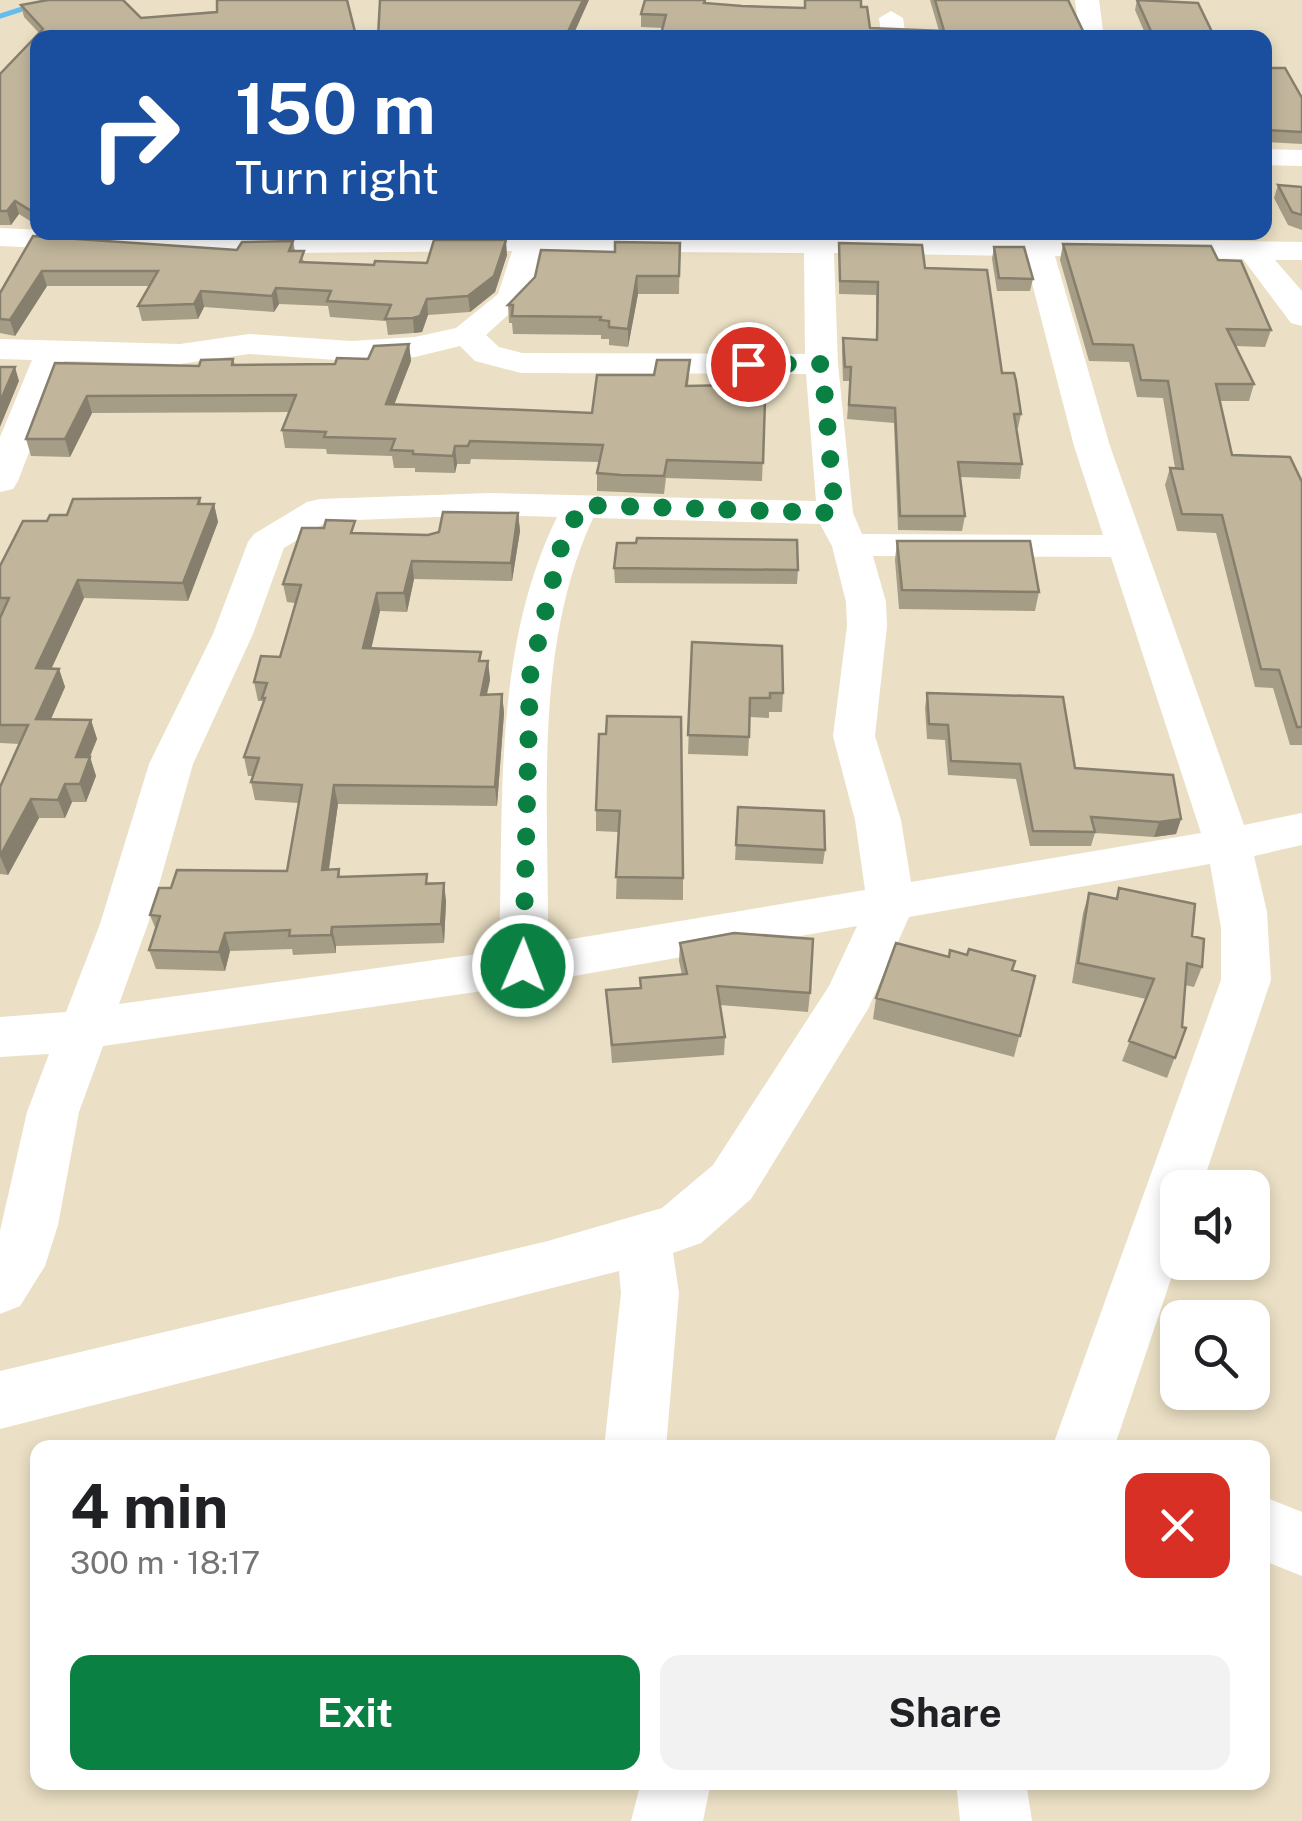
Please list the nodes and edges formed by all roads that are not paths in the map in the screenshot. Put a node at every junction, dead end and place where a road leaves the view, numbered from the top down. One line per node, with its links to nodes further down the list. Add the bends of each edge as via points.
1 (1087, 0): 2 (street)
2 (1091, 30)
3 (1272, 158): 4 (street)
4 (1302, 158)
5 (0, 237): 6 (street)
6 (30, 238)
7 (65, 240): 8 (street)
8 (336, 240)
9 (490, 240): 11 (street)
10 (1023, 241): 12 (street); 13 (street); 23 (street)
11 (528, 242): 12 (street); 16 (street, via 517,292)
12 (819, 244): 19 (street)
13 (1250, 250): 14 (street); 15 (street)
14 (1302, 251)
15 (1302, 316)
16 (467, 335): 18 (street, via 415,348 250,344 180,354); 19 (street, via 487,354 521,363)
17 (0, 349): 18 (street)
18 (51, 352): 20 (street)
19 (822, 364): 22 (street)
20 (0, 482)
21 (581, 505): 22 (street); 27 (street, via 560,550 530,676); 28 (street, via 320,510 267,542 233,634 171,764 124,924)
22 (843, 529): 23 (street); 26 (street, via 866,602 854,736 878,820)
23 (1126, 546): 25 (street)
24 (1302, 829): 25 (street)
25 (1228, 846): 26 (street); 34 (street, via 1242,893 1246,980)
26 (890, 904): 27 (street); 30 (street, via 850,995 732,1182 681,1226)
27 (523, 966): 28 (street)
28 (84, 1028): 29 (street); 31 (street, via 53,1112 30,1225)
29 (0, 1037)
30 (642, 1239): 32 (street); 33 (street, via 650,1293)
31 (0, 1288)
32 (0, 1400)
33 (636, 1440)
34 (1086, 1440)
35 (1270, 1531): 36 (street)
36 (1302, 1544)
37 (674, 1790): 39 (street)
38 (993, 1790): 40 (street)
39 (667, 1821)
40 (996, 1821)

